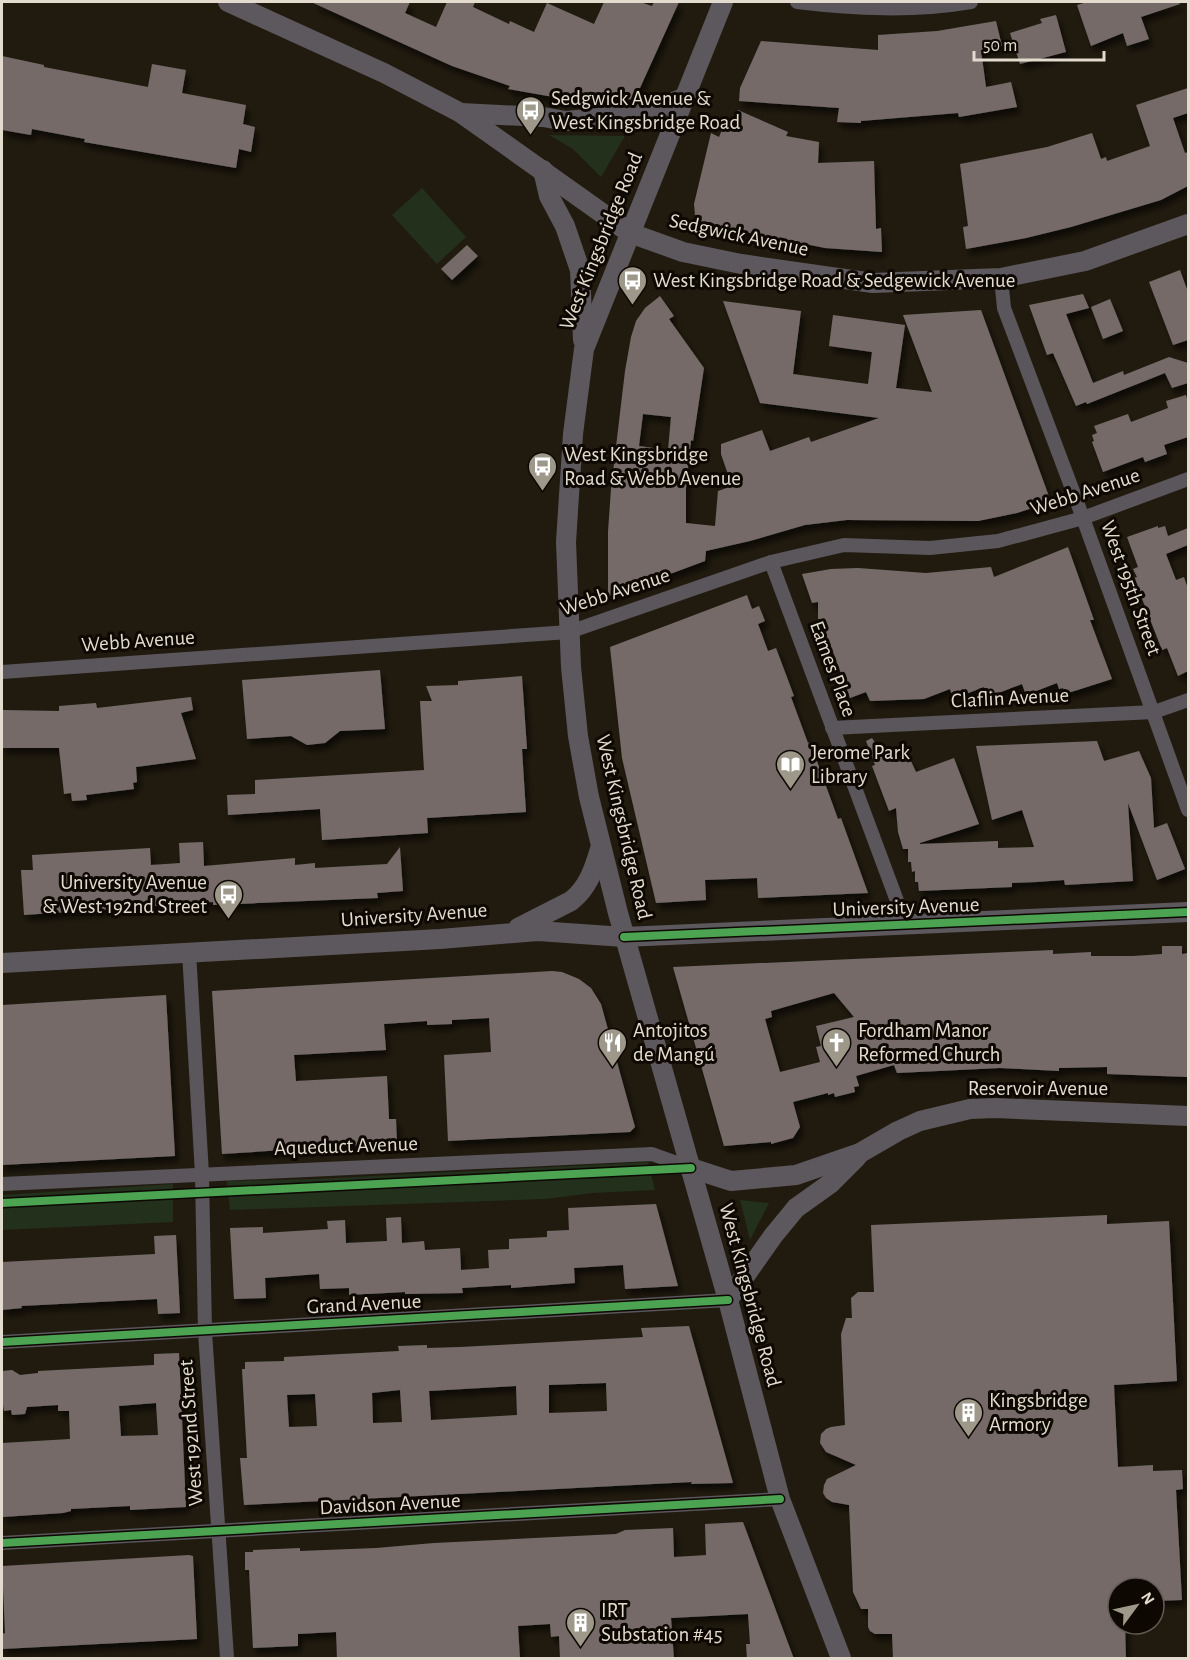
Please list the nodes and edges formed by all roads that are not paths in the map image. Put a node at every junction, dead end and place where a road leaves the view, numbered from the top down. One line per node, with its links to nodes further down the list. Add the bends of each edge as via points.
1 (228, 2): 6 (street, Sedgwick Avenue)
2 (723, 2): 5 (street, West Kingsbridge Road)
3 (797, 2): 4 (street, via 854,8 941,7)
4 (971, 2)
5 (686, 97): 6 (street, via 640,114 566,121); 9 (street, West Kingsbridge Road)
6 (461, 113): 7 (street, Sedgwick Avenue)
7 (543, 170): 9 (street, Sedgwick Avenue); 11 (street, via 549,196 565,226 580,270)
8 (1188, 224): 10 (street, Sedgwick Avenue, via 1085,261)
9 (630, 233): 10 (street, Sedgwick Avenue, via 683,252 741,264 873,283); 11 (street, West Kingsbridge Road)
10 (1001, 278): 13 (street, West 195th Street, via 1004,308)
11 (584, 349): 15 (street, West Kingsbridge Road, via 573,434 566,542)
12 (1188, 479): 13 (street, Webb Avenue)
13 (1083, 518): 14 (street, Webb Avenue, via 998,541 930,548 844,545); 18 (street, West 195th Street)
14 (771, 561): 15 (street, Webb Avenue); 19 (street, Eames Place)
15 (569, 632): 16 (street, Webb Avenue); 21 (street, West Kingsbridge Road, via 578,736)
16 (2, 672)
17 (1188, 700): 18 (street, Claflin Avenue)
18 (1154, 712): 19 (street, Claflin Avenue); 20 (street, West 195th Street)
19 (832, 728): 23 (street, Eames Place)
20 (1188, 810)
21 (600, 846): 24 (street, via 593,873 578,895); 25 (street, West Kingsbridge Road)
22 (1188, 912): 23 (street, University Avenue)
23 (906, 925): 25 (street, University Avenue)
24 (508, 933): 25 (street, University Avenue, via 538,931); 26 (street, University Avenue)
25 (624, 937): 30 (street, West Kingsbridge Road)
26 (189, 952): 27 (street, University Avenue); 31 (street, West 192nd Street)
27 (2, 963)
28 (1188, 1116): 29 (street, Reservoir Avenue, via 970,1109 920,1121)
29 (860, 1153): 30 (street, Reservoir Avenue, via 796,1175 764,1179 731,1181); 33 (street, Reservoir Avenue, via 831,1183 796,1208)
30 (691, 1168): 31 (street, Aqueduct Avenue, via 652,1154); 33 (street, West Kingsbridge Road)
31 (202, 1174): 32 (street, Aqueduct Avenue); 34 (street, West 192nd Street)
32 (2, 1184)
33 (728, 1300): 34 (street, Grand Avenue); 36 (street, West Kingsbridge Road)
34 (205, 1332): 35 (street, Grand Avenue); 37 (street, West 192nd Street)
35 (2, 1342)
36 (780, 1499): 37 (street, Davidson Avenue); 40 (street, West Kingsbridge Road)
37 (219, 1532): 38 (street, Davidson Avenue); 39 (street, West 192nd Street)
38 (2, 1543)
39 (227, 1659)
40 (841, 1659)

